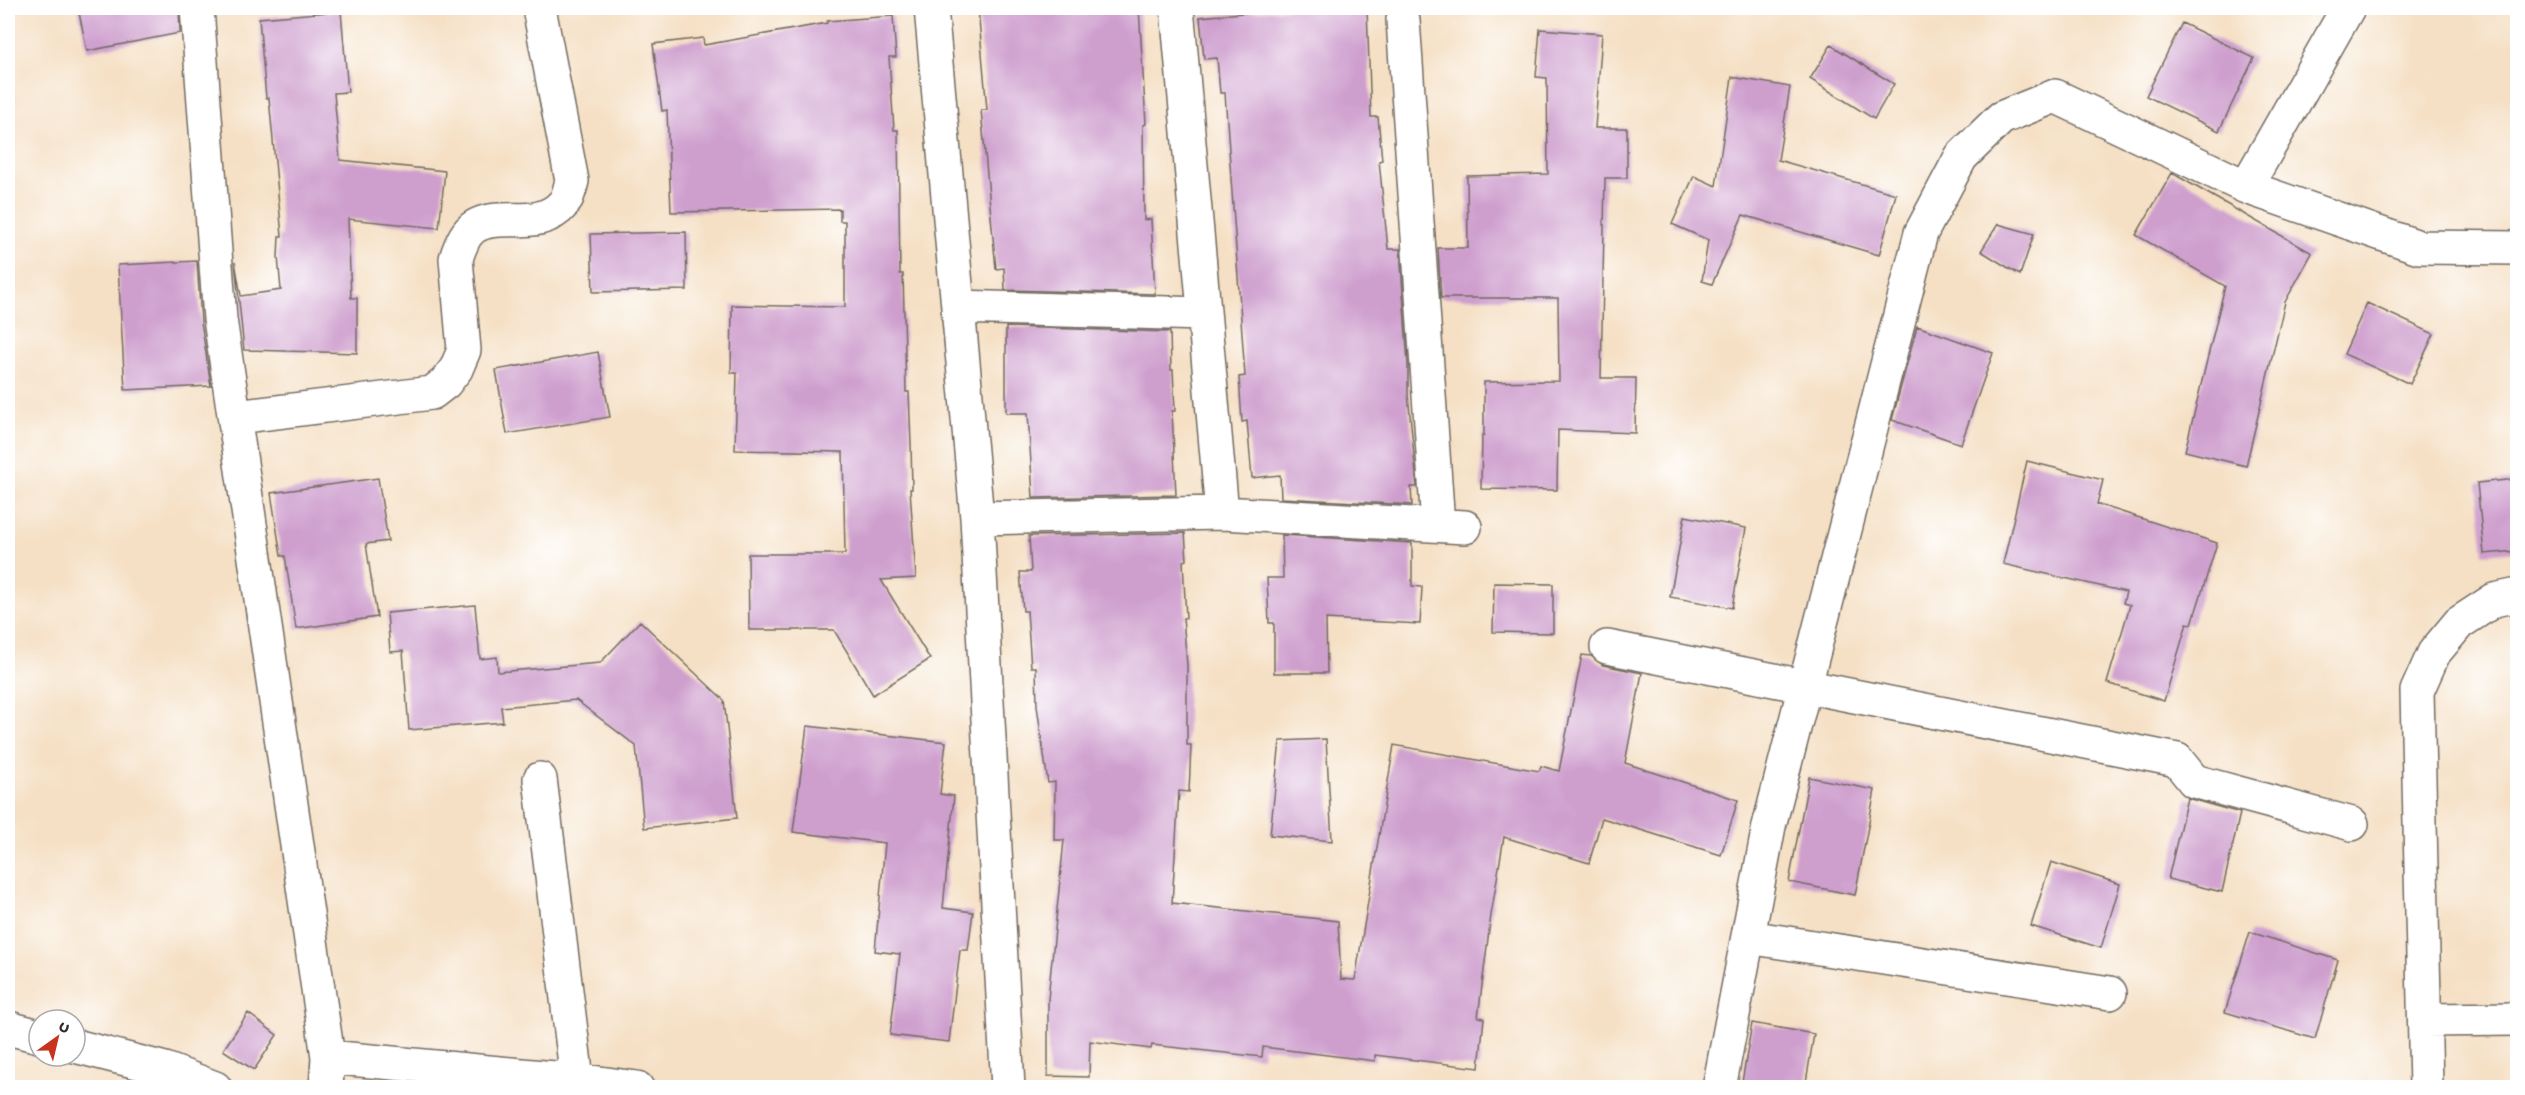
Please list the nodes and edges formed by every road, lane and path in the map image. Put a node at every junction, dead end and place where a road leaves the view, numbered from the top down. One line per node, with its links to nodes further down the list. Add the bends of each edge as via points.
1 (197, 8): 11 (street, via 220,319)
2 (539, 8): 11 (street, via 572,181 564,203 544,218 489,222 474,227 460,245 456,259 464,350 456,369 432,393)
3 (931, 8): 9 (street)
4 (1177, 8): 10 (street)
5 (2348, 8): 7 (street)
6 (1403, 20): 12 (street, via 1452,526)
7 (2246, 187): 8 (street, via 2419,247); 16 (street, via 2055,96 2001,118 1961,157 1921,233)
8 (2517, 248)
9 (958, 307): 10 (street); 13 (street)
10 (1204, 314): 12 (street)
11 (235, 417): 26 (street)
12 (1222, 513): 13 (street)
13 (977, 518): 30 (street)
14 (2517, 595): 22 (street, via 2494,600 2459,622 2434,653 2417,691)
15 (1606, 647): 16 (street)
16 (1805, 688): 18 (street, via 2176,760 2194,781); 19 (street, via 1769,826)
17 (540, 779): 27 (street)
18 (2352, 824)
19 (1748, 937): 20 (street); 31 (street)
20 (2110, 993)
21 (2517, 1018): 22 (street)
22 (2425, 1020): 32 (street)
23 (8, 1028): 24 (street)
24 (27, 1033)
25 (87, 1049): 28 (street)
26 (327, 1072): 27 (street)
27 (577, 1080): 29 (street)
28 (215, 1088)
29 (637, 1088)
30 (1008, 1088)
31 (1719, 1088)
32 (2426, 1088)

